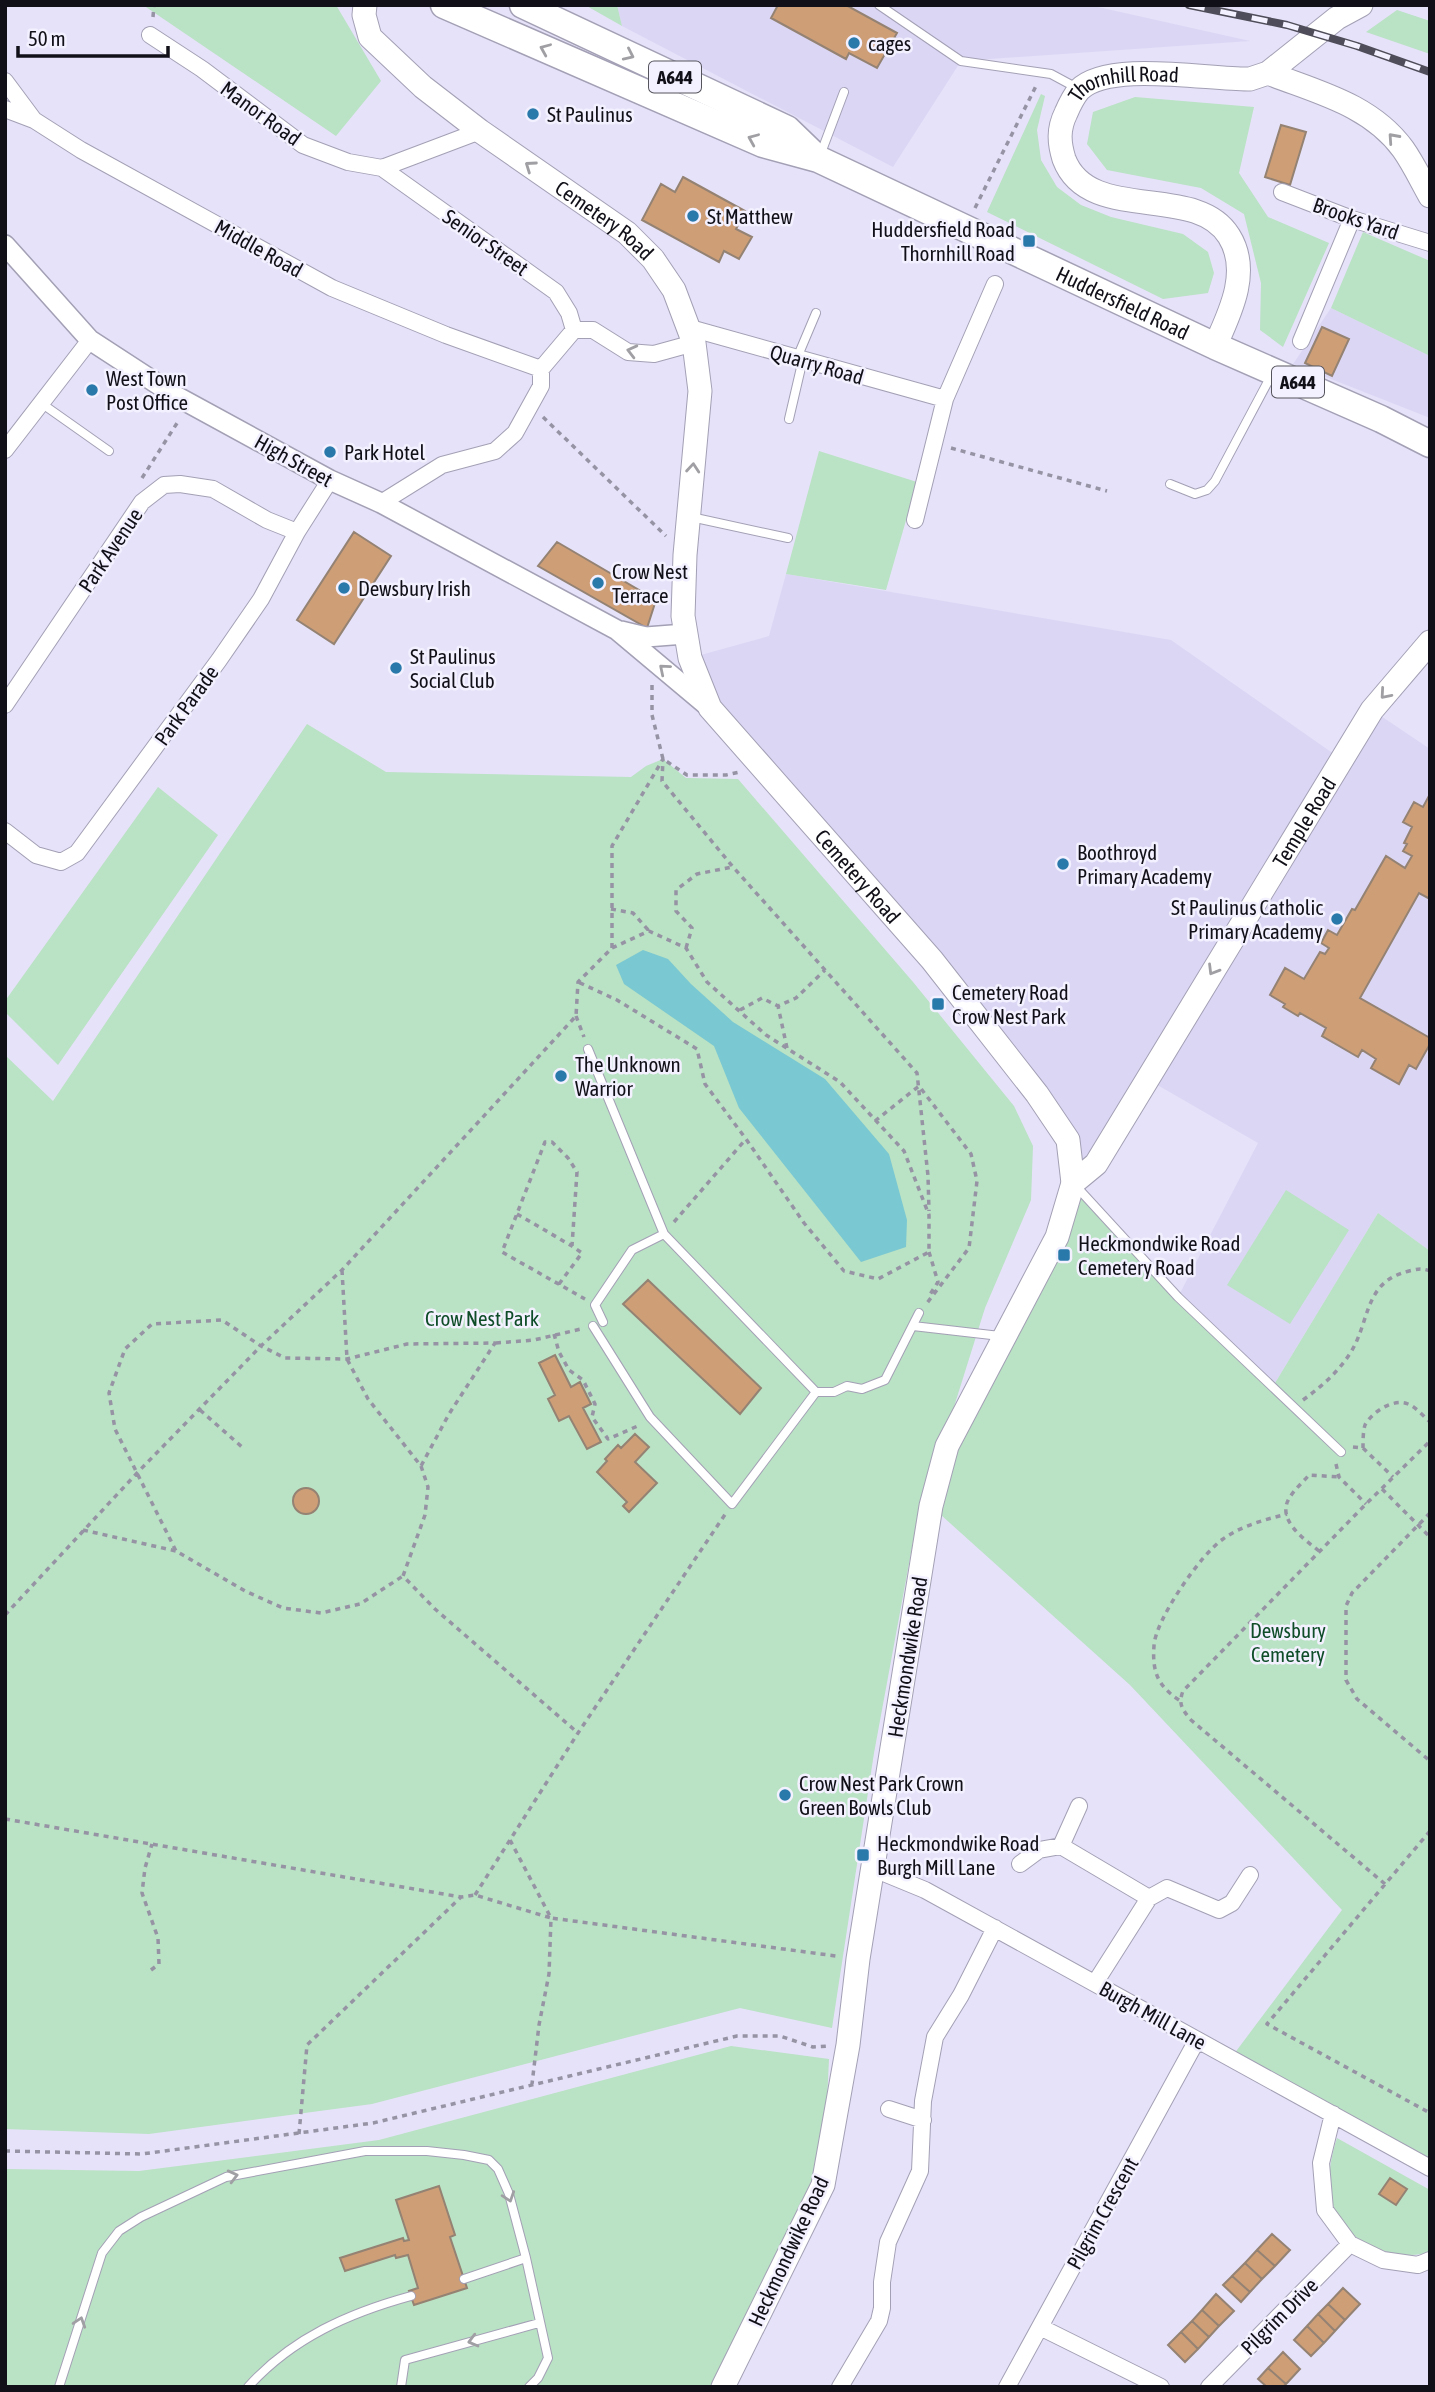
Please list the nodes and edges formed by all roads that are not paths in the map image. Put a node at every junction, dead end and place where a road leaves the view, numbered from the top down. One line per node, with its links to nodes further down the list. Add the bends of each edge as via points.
1 (365, 5): 13 (main road, Cemetery Road, via 370,37 423,87)
2 (444, 5): 14 (highway, Huddersfield Road / A644, one-way to 2, via 763,144)
3 (523, 5): 14 (highway, Huddersfield Road / A644, one-way to 14, via 787,129)
4 (879, 5): 9 (lane, via 961,61 1043,72)
5 (1361, 5): 7 (main road, Thornhill Road, via 1337,18)
6 (150, 35): 15 (street, Manor Road, via 303,145 348,162)
7 (1268, 73): 9 (main road, Thornhill Road, via 1226,80 1131,73 1103,77); 17 (main road, one-way to 7, via 1385,128 1335,97)
8 (5, 81): 12 (street, Middle Road)
9 (1080, 90): 27 (main road, Thornhill Road, via 1065,115 1059,144 1067,166 1084,185 1104,195 1195,211 1218,221 1230,236 1240,267 1232,308)
10 (844, 92): 14 (lane)
11 (5, 109): 12 (street)
12 (34, 120): 29 (street, Middle Road, via 332,288)
13 (480, 131): 15 (street); 24 (main road, Cemetery Road, one-way to 13, via 674,290 653,259 627,233)
14 (818, 159): 27 (highway, Huddersfield Road / A644)
15 (382, 168): 23 (street, Senior Street, via 556,292)
16 (1282, 192): 18 (street, Brooks Yard)
17 (1430, 196)
18 (1352, 219): 19 (street, Brooks Yard); 26 (street)
19 (1430, 243)
20 (5, 245): 25 (street, High Street)
21 (995, 284): 31 (street)
22 (816, 313): 28 (lane)
23 (574, 330): 24 (street, one-way to 23, via 654,354 628,352 593,330); 29 (street)
24 (692, 335): 28 (street, Quarry Road); 40 (main road, Cemetery Road, one-way to 24, via 700,391)
25 (90, 340): 32 (street); 37 (street, High Street, via 189,403)
26 (1301, 341)
27 (1215, 346): 30 (highway, Huddersfield Road / A644)
28 (800, 359): 31 (street, Quarry Road); 33 (lane)
29 (541, 369): 39 (street, via 541,386 531,406 515,433 495,451 442,465)
30 (1273, 372): 34 (highway, Huddersfield Road / A644); 38 (lane, via 1207,490 1195,495)
31 (945, 399): 41 (street)
32 (41, 403): 35 (street); 36 (lane)
33 (789, 419)
34 (1430, 444)
35 (5, 450)
36 (109, 451)
37 (330, 480): 39 (street, High Street); 42 (street, Park Parade)
38 (1170, 484)
39 (382, 503): 44 (street, High Street)
40 (688, 516): 43 (lane); 45 (main road, Cemetery Road)
41 (915, 520)
42 (297, 532): 47 (street, Park Avenue, via 213,489 164,485 142,502); 49 (street, Park Parade, via 261,599 77,853 61,862 36,855)
43 (788, 538)
44 (617, 630): 45 (street, High Street, via 646,637); 48 (street, High Street, one-way to 44)
45 (685, 634): 48 (main road, Cemetery Road)
46 (1430, 642): 51 (main road, Temple Road, one-way to 51, via 1372,710 1096,1164)
47 (5, 705)
48 (710, 708): 51 (main road, Cemetery Road, via 932,960 1037,1094 1068,1140)
49 (5, 831)
50 (588, 1049): 52 (lane)
51 (1073, 1183): 57 (main road, Heckmondwike Road, via 1057,1237); 59 (lane, via 1178,1297)
52 (664, 1234): 54 (lane, via 632,1250 594,1305); 58 (lane)
53 (919, 1313): 56 (lane)
54 (603, 1322)
55 (593, 1326): 58 (lane, via 650,1417 732,1504)
56 (913, 1326): 57 (lane); 58 (lane, via 885,1380 862,1389 847,1386)
57 (1004, 1337): 63 (main road, Heckmondwike Road, via 947,1446 931,1506)
58 (816, 1392)
59 (1341, 1452)
60 (1079, 1806): 61 (street)
61 (1061, 1846): 62 (street, via 1039,1850); 65 (street)
62 (1020, 1864)
63 (874, 1869): 66 (street, Burgh Mill Lane); 84 (main road, Heckmondwike Road, via 823,2185)
64 (1250, 1875): 65 (street, via 1232,1903 1219,1910 1167,1888)
65 (1149, 1898): 67 (street)
66 (995, 1928): 67 (street, Burgh Mill Lane); 71 (street, via 935,2037)
67 (1096, 1983): 68 (street, Burgh Mill Lane)
68 (1197, 2040): 70 (street, Burgh Mill Lane); 79 (street, Pilgrim Crescent)
69 (889, 2109): 71 (street)
70 (1333, 2114): 72 (street, Burgh Mill Lane); 73 (street, via 1321,2163 1325,2210)
71 (923, 2120): 85 (street, via 920,2171 888,2242 879,2321)
72 (1430, 2168)
73 (1350, 2244): 75 (street, via 1383,2260 1418,2265); 88 (street, Pilgrim Drive)
74 (526, 2258): 76 (lane); 78 (lane); 80 (lane, one-way to 74, via 102,2253 119,2231 226,2177 365,2151 427,2151 489,2160 509,2194)
75 (1430, 2260)
76 (464, 2279)
77 (411, 2296): 81 (lane, via 313,2333)
78 (539, 2323): 82 (lane, one-way to 82, via 405,2360); 83 (lane, via 548,2358)
79 (1040, 2327): 86 (street, Pilgrim Crescent); 87 (street)
80 (59, 2387)
81 (248, 2387)
82 (401, 2387)
83 (529, 2387)
84 (723, 2387)
85 (840, 2387)
86 (1007, 2387)
87 (1161, 2387)
88 (1209, 2387)

